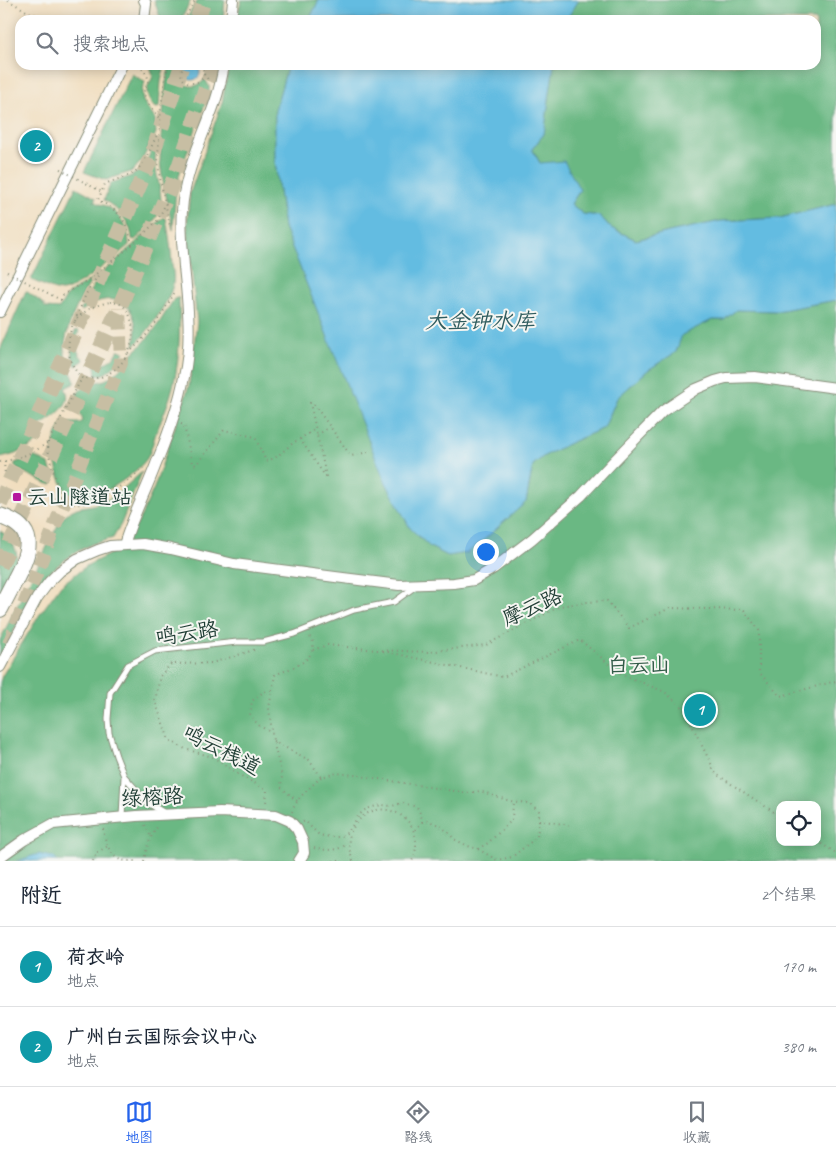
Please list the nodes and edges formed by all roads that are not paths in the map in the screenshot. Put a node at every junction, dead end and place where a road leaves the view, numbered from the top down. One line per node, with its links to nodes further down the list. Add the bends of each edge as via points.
1 (144, 0): 3 (street)
2 (233, 0): 4 (street)
3 (145, 15)
4 (232, 15)
5 (120, 70): 7 (street)
6 (223, 70): 10 (street, via 216,100 192,162 182,210 188,331 185,376 172,420)
7 (0, 312)
8 (836, 388): 11 (street, via 755,377 726,378 696,389 664,411 581,496 494,568 474,580)
9 (0, 516): 12 (highway, via 23,529 28,546 27,556)
10 (124, 545): 11 (street, via 143,544 234,564 399,585); 13 (street, via 110,546 77,559 48,582)
11 (418, 584): 14 (lane, 鸣云路, via 394,602 354,610 294,634 263,642 156,651 128,665 110,693 108,719 109,733)
12 (0, 609)
13 (0, 666)
14 (124, 776): 15 (lane, 鸣云路, via 148,804); 16 (lane)
15 (167, 815): 16 (street, 绿榕路); 18 (street, 绿榕路, via 220,812 276,815 292,823 304,842 304,853)
16 (122, 817): 17 (street, 绿榕路, via 53,824)
17 (0, 858)
18 (299, 861)

